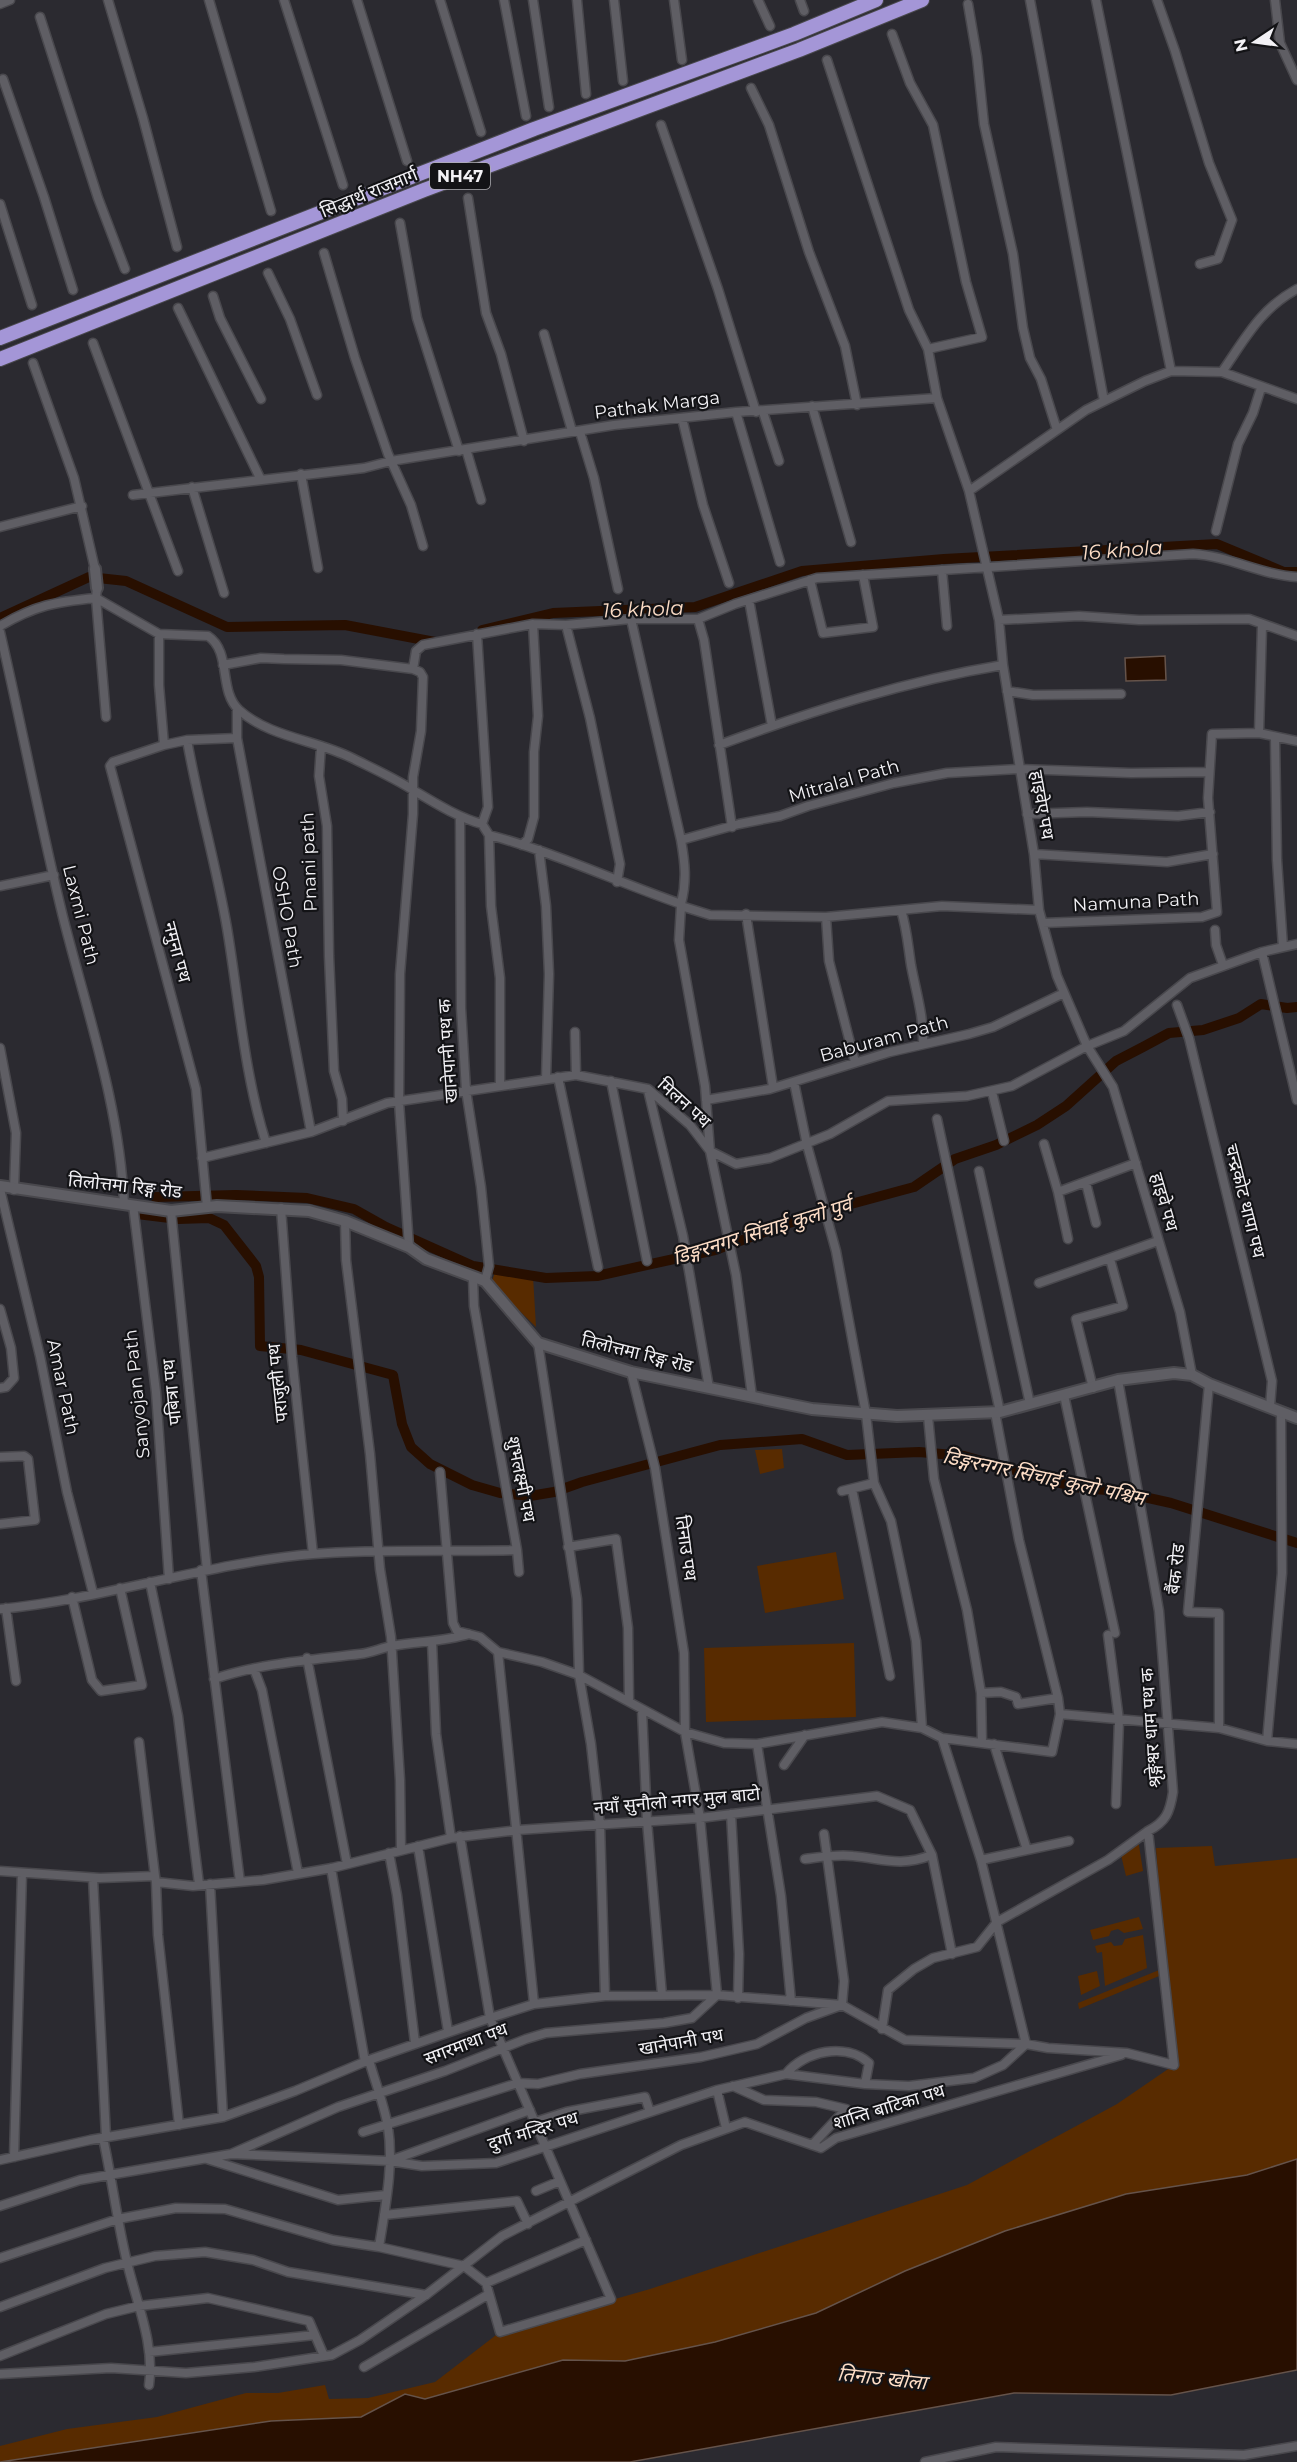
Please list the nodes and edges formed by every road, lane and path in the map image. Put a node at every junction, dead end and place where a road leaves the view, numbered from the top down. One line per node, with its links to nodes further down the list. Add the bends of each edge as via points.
1 (10, 0): 20 (street)
2 (108, 0): 43 (street)
3 (209, 0): 41 (street)
4 (284, 0): 38 (street)
5 (357, 0): 37 (street)
6 (440, 0): 36 (street)
7 (504, 0): 34 (street)
8 (533, 0): 33 (street)
9 (577, 0): 32 (street)
10 (614, 0): 30 (street)
11 (674, 0): 26 (street)
12 (758, 0): 24 (street)
13 (800, 0): 22 (street)
14 (876, 0): 54 (highway, सिद्धार्थ राजमार्ग / NH47)
15 (922, 0): 57 (highway, सिद्धार्थ राजमार्ग / NH47, via 800,50 424,190)
16 (1030, 0): 66 (street)
17 (1096, 0): 59 (street)
18 (1157, 0): 45 (street, via 1209,163 1232,220 1218,259)
19 (1275, 0): 29 (street, via 1280,43)
20 (0, 4)
21 (968, 4): 72 (street, via 984,124 1011,246 1023,328)
22 (804, 11)
23 (40, 18): 46 (street)
24 (770, 26)
25 (892, 34): 56 (street, via 910,83 933,125 966,282 982,337)
26 (682, 60)
27 (827, 60): 56 (street, हाइवेए पथ, via 909,310)
28 (3, 79): 48 (street)
29 (1297, 80)
30 (622, 81)
31 (751, 88): 67 (street, via 769,125 812,262 845,346)
32 (586, 94)
33 (549, 107)
34 (526, 116)
35 (660, 124): 70 (street)
36 (481, 132)
37 (407, 160)
38 (343, 185)
39 (468, 198): 74 (street, via 486,313)
40 (0, 204): 51 (street)
41 (271, 211)
42 (400, 223): 75 (street, via 417,318)
43 (177, 247)
44 (324, 253): 76 (street)
45 (1200, 264)
46 (125, 269)
47 (268, 273): 62 (street, via 290,319)
48 (73, 290)
49 (1297, 290): 60 (street, via 1258,317)
50 (213, 296): 64 (street)
51 (32, 305)
52 (178, 308): 79 (street)
53 (544, 334): 73 (street)
54 (0, 338)
55 (93, 343): 82 (street)
56 (928, 349): 63 (street, हाइवेए पथ)
57 (0, 359)
58 (33, 363): 85 (street)
59 (1171, 371): 60 (street); 66 (street)
60 (1222, 372): 61 (street)
61 (1261, 388): 65 (street); 87 (street, via 1238,444)
62 (316, 395)
63 (937, 398): 67 (street, Pathak Marga); 81 (street, हाइवेए पथ)
64 (261, 399)
65 (1297, 399)
66 (1104, 401): 72 (street)
67 (857, 405): 68 (street, Pathak Marga)
68 (812, 406): 70 (street, Pathak Marga); 88 (street)
69 (736, 412): 70 (street, Pathak Marga); 71 (street, Pathak Marga); 90 (street)
70 (760, 412): 77 (street)
71 (682, 418): 73 (street, Pathak Marga); 99 (street, via 703,506)
72 (1057, 430): 81 (street)
73 (576, 432): 74 (street, Pathak Marga); 100 (street, via 594,478)
74 (524, 441): 75 (street, Pathak Marga)
75 (463, 450): 76 (street, Pathak Marga); 84 (street)
76 (388, 459): 78 (street, Pathak Marga); 89 (street, via 411,505)
77 (778, 461)
78 (301, 474): 79 (street, Pathak Marga); 92 (street)
79 (260, 478): 80 (street, Pathak Marga)
80 (192, 487): 82 (street, Pathak Marga); 101 (street)
81 (969, 491): 91 (street, हाइवेए पथ)
82 (150, 494): 83 (street, Pathak Marga); 95 (street)
83 (133, 495)
84 (481, 500)
85 (82, 506): 86 (street); 93 (street)
86 (0, 527)
87 (1216, 531)
88 (851, 542)
89 (423, 546)
90 (780, 562)
91 (985, 566): 94 (street); 97 (street, via 1193,554 1212,555 1276,576); 106 (street, हाइवेए पथ)
92 (318, 568)
93 (95, 569): 102 (street)
94 (942, 570): 96 (street); 110 (street)
95 (178, 572)
96 (863, 575): 98 (street); 98 (street, via 873,627 823,633)
97 (1297, 577)
98 (810, 580): 103 (street)
99 (729, 583)
100 (618, 589)
101 (224, 592)
102 (96, 593): 109 (street, via 49,602); 113 (street); 122 (street)
103 (749, 600): 105 (street); 123 (street)
104 (631, 619): 105 (street); 108 (street); 141 (street)
105 (698, 619): 130 (street)
106 (999, 620): 111 (street, via 1079,616 1249,620); 117 (street, हाइवेए पथ)
107 (533, 624): 108 (street); 114 (street); 142 (street, via 538,716 534,817 528,839)
108 (566, 625): 147 (street, via 590,717 620,864)
109 (0, 626)
110 (947, 626)
111 (1262, 626): 115 (street); 124 (street)
112 (0, 632): 146 (street, Laxmi Path)
113 (159, 634): 116 (street, via 208,636 220,650); 129 (street)
114 (477, 634): 118 (street, via 423,645 417,651); 138 (street, via 488,807)
115 (1297, 636)
116 (223, 665): 118 (street, via 284,658); 121 (street)
117 (1003, 665): 119 (street, हाइवेए पथ); 123 (street, via 924,679)
118 (413, 669): 134 (street, via 423,677)
119 (1007, 691): 120 (street, via 1033,695); 132 (street, हाइवेए पथ)
120 (1121, 694)
121 (237, 708): 125 (street, OSHO Path); 131 (street, via 259,724)
122 (106, 717)
123 (772, 726): 130 (street)
124 (1259, 733): 126 (street, Namuna Path); 133 (street, Namuna Path, via 1212,734)
125 (237, 738): 127 (street); 182 (street, OSHO Path)
126 (1275, 738): 128 (street, Namuna Path); 157 (street)
127 (187, 740): 129 (street); 184 (street, via 227,928 256,1113)
128 (1297, 741)
129 (164, 745): 188 (street, नमुना पथ, via 110,766 196,1089)
130 (719, 745): 139 (street)
131 (321, 746): 134 (street, via 351,757); 181 (street, Pnani path, via 319,776 327,826 334,1071)
132 (1019, 769): 133 (street, Mitralal Path); 136 (street, हाइवेए पथ); 139 (street, Mitralal Path, via 921,777)
133 (1209, 772): 135 (street, Namuna Path)
134 (413, 790): 137 (street); 179 (street, via 400,974)
135 (1209, 812): 136 (street, via 1178,816); 145 (street, Namuna Path)
136 (1027, 814): 144 (street, हाइवेए पथ)
137 (460, 818): 138 (street); 175 (street, खानेपानी पथ क, via 460,1008)
138 (482, 824): 140 (street)
139 (732, 827): 141 (street, Mitralal Path)
140 (489, 835): 142 (street); 172 (street, via 491,906 500,978)
141 (681, 840): 149 (street, via 686,866)
142 (522, 845): 143 (street)
143 (539, 850): 147 (street); 169 (street, via 549,975)
144 (1034, 854): 145 (street, via 1167,862); 151 (street, हाइवेए पथ)
145 (1213, 854): 154 (street, Namuna Path, via 1217,912 1202,917)
146 (54, 875): 148 (street); 195 (street, Laxmi Path, via 114,1119)
147 (617, 882): 149 (street)
148 (0, 886)
149 (681, 905): 152 (street, via 710,915); 178 (street, via 679,940)
150 (902, 910): 151 (street, via 942,906); 153 (street); 163 (street, via 924,1026)
151 (1039, 910): 154 (street, हाइवेए पथ)
152 (746, 914): 153 (street); 173 (street)
153 (826, 917): 166 (street, via 829,961)
154 (1043, 923): 160 (street, हाइवेए पथ)
155 (1215, 930): 159 (street)
156 (1297, 944): 157 (street, मिलन पथ)
157 (1283, 947): 158 (street, मिलन पथ)
158 (1262, 952): 159 (street, मिलन पथ); 177 (street)
159 (1223, 965): 164 (street, मिलन पथ, via 1190,978 1124,1031)
160 (1064, 993): 163 (street, Baburam Path, via 993,1027); 164 (street, हाइवेए पथ)
161 (1177, 1005): 222 (street, चन्द्रकोट थापा पथ, via 1272,1381)
162 (575, 1032): 167 (street)
163 (923, 1044): 166 (street, Baburam Path)
164 (1087, 1046): 176 (street, मिलन पथ, via 1012,1086); 189 (street, हाइवे पथ, via 1113,1087)
165 (0, 1048): 193 (street, via 16,1133)
166 (855, 1062): 171 (street, Baburam Path)
167 (576, 1075): 168 (street, मिलन पथ); 170 (street, मिलन पथ)
168 (558, 1077): 169 (street, मिलन पथ); 206 (street)
169 (546, 1079): 172 (street, मिलन पथ)
170 (611, 1081): 174 (street, मिलन पथ); 205 (street)
171 (794, 1082): 173 (street, Baburam Path); 185 (street)
172 (500, 1086): 175 (street, मिलन पथ)
173 (773, 1087): 178 (street, Baburam Path)
174 (648, 1089): 187 (street, मिलन पथ, via 690,1125); 217 (street, via 687,1256)
175 (466, 1090): 179 (street, मिलन पथ); 208 (street, खानेपानी पथ क, via 489,1266)
176 (992, 1092): 183 (street); 185 (street, मिलन पथ, via 888,1101)
177 (1297, 1100)
178 (706, 1101): 187 (street)
179 (399, 1102): 181 (street, मिलन पथ, via 363,1111); 203 (street)
180 (937, 1119): 223 (street)
181 (343, 1121): 182 (street, मिलन पथ)
182 (311, 1131): 184 (street, मिलन पथ)
183 (1004, 1141)
184 (266, 1143): 188 (street, मिलन पथ)
185 (807, 1144): 187 (street, मिलन पथ, via 770,1158 736,1164); 225 (street, via 836,1251)
186 (1044, 1144): 194 (street)
187 (710, 1151): 220 (street, via 734,1265)
188 (202, 1158): 196 (street, नमुना पथ)
189 (1136, 1163): 191 (street); 202 (street, हाइवे पथ)
190 (979, 1171): 221 (street)
191 (1086, 1183): 194 (street); 200 (street)
192 (0, 1188): 193 (street, तिलोत्तमा रिङ्ग रोड); 244 (street, Amar Path)
193 (15, 1190): 195 (street, तिलोत्तमा रिङ्ग रोड)
194 (1058, 1192): 201 (street)
195 (128, 1205): 198 (street, तिलोत्तमा रिङ्ग रोड); 241 (street, Sanyojan Path, via 156,1392)
196 (207, 1206): 197 (street, तिलोत्तमा रिङ्ग रोड); 198 (street, तिलोत्तमा रिङ्ग रोड)
197 (281, 1208): 199 (street, तिलोत्तमा रिङ्ग रोड); 238 (street, पराजुली पथ)
198 (171, 1212): 239 (street, पबित्रा पथ)
199 (345, 1221): 203 (street, तिलोत्तमा रिङ्ग रोड); 236 (street)
200 (1096, 1223)
201 (1068, 1239)
202 (1158, 1241): 204 (street); 213 (street, हाइवे पथ, via 1180,1312)
203 (409, 1246): 207 (street, तिलोत्तमा रिङ्ग रोड, via 426,1258)
204 (1110, 1259): 209 (street); 218 (street, via 1123,1306 1076,1319)
205 (647, 1261)
206 (598, 1267)
207 (473, 1278): 208 (street, तिलोत्तमा रिङ्ग रोड); 235 (street, शुभलक्ष्मी पथ, via 474,1306)
208 (485, 1281): 211 (street)
209 (1040, 1283)
210 (0, 1309): 216 (street, via 11,1348 14,1378)
211 (538, 1343): 212 (street, तिलोत्तमा रिङ्ग रोड); 234 (street)
212 (631, 1372): 217 (street, तिलोत्तमा रिङ्ग रोड); 266 (street, तिनाउ पथ, via 654,1464 684,1653)
213 (1192, 1375): 214 (street, तिलोत्तमा रिङ्ग रोड, via 1174,1373); 215 (street, तिलोत्तमा रिङ्ग रोड)
214 (1118, 1380): 218 (street, तिलोत्तमा रिङ्ग रोड); 263 (street, श्रृङ्गेश्वर धाम पथ क, via 1159,1611)
215 (1209, 1384): 222 (street, तिलोत्तमा रिङ्ग रोड); 265 (street, बैंक रोड, via 1188,1611 1219,1613)
216 (0, 1388)
217 (709, 1388): 220 (street, तिलोत्तमा रिङ्ग रोड)
218 (1093, 1388): 219 (street, तिलोत्तमा रिङ्ग रोड)
219 (1064, 1395): 221 (street, तिलोत्तमा रिङ्ग रोड); 262 (street, via 1112,1634)
220 (752, 1396): 225 (street, तिलोत्तमा रिङ्ग रोड, via 812,1409)
221 (1030, 1404): 223 (street, तिलोत्तमा रिङ्ग रोड)
222 (1270, 1407): 224 (street, तिलोत्तमा रिङ्ग रोड)
223 (998, 1412): 226 (street, तिलोत्तमा रिङ्ग रोड); 258 (street, via 1019,1540)
224 (1281, 1413): 227 (street, तिलोत्तमा रिङ्ग रोड); 269 (street, via 1282,1573)
225 (866, 1414): 226 (street, तिलोत्तमा रिङ्ग रोड); 230 (street)
226 (928, 1416): 257 (street, via 934,1479 967,1610)
227 (1297, 1418)
228 (0, 1457): 233 (street, via 24,1455 28,1459 35,1520)
229 (440, 1472): 237 (street)
230 (874, 1479): 231 (street); 264 (street, via 891,1521 916,1641)
231 (852, 1489): 232 (street); 254 (street)
232 (842, 1491)
233 (0, 1524)
234 (568, 1547): 253 (street, via 577,1599); 259 (street, via 615,1539 628,1628)
235 (517, 1550): 237 (street, शुभलक्ष्मी पथ); 240 (street)
236 (378, 1552): 237 (street, शुभलक्ष्मी पथ); 238 (street, शुभलक्ष्मी पथ); 249 (street)
237 (447, 1552): 247 (street, via 453,1623 457,1631)
238 (312, 1554): 239 (street, शुभलक्ष्मी पथ)
239 (204, 1570): 241 (street, शुभलक्ष्मी पथ); 255 (street, पबित्रा पथ, via 202,1585)
240 (519, 1572)
241 (169, 1579): 242 (street, शुभलक्ष्मी पथ)
242 (150, 1582): 243 (street, शुभलक्ष्मी पथ); 304 (street, via 178,1716)
243 (120, 1588): 244 (street, शुभलक्ष्मी पथ); 245 (street, via 142,1685 101,1691 92,1680)
244 (93, 1593): 245 (street, शुभलक्ष्मी पथ)
245 (72, 1597): 246 (street, शुभलक्ष्मी पथ)
246 (3, 1609): 256 (street)
247 (469, 1634): 248 (street); 250 (street, via 480,1637)
248 (432, 1642): 249 (street); 286 (street, via 436,1734)
249 (391, 1646): 251 (street, via 363,1654); 289 (street)
250 (498, 1652): 253 (street); 282 (street)
251 (307, 1659): 252 (street); 296 (street)
252 (254, 1669): 255 (street); 299 (street, via 264,1701)
253 (579, 1675): 259 (street); 281 (street)
254 (890, 1676)
255 (214, 1679): 303 (street, पबित्रा पथ)
256 (16, 1681)
257 (981, 1694): 258 (street, via 1001,1692 1016,1697 1018,1704); 271 (street)
258 (1058, 1698): 261 (street)
259 (629, 1701): 260 (street)
260 (642, 1710): 266 (street); 280 (street)
261 (1060, 1714): 262 (street); 273 (street, via 1052,1752)
262 (1119, 1720): 263 (street); 276 (street)
263 (1168, 1725): 265 (street); 283 (street, श्रृङ्गेश्वर धाम पथ क, via 1171,1808 1163,1824)
264 (922, 1728): 267 (street, via 882,1722); 268 (street)
265 (1219, 1728): 269 (street)
266 (685, 1732): 272 (street, via 724,1743); 279 (street, तिनाउ पथ)
267 (805, 1734): 272 (street); 275 (street)
268 (942, 1738): 271 (street); 295 (street)
269 (1267, 1741): 274 (street)
270 (139, 1742): 302 (street)
271 (982, 1742): 273 (street)
272 (757, 1744): 277 (street)
273 (994, 1744): 290 (street)
274 (1297, 1744)
275 (784, 1765)
276 (1116, 1804)
277 (766, 1810): 278 (street, नयाँ सुनौलो नगर मुल बाटो); 292 (street, नयाँ सुनौलो नगर मुल बाटो, via 877,1796 910,1810); 312 (street, via 781,1896)
278 (731, 1814): 279 (street, नयाँ सुनौलो नगर मुल बाटो); 311 (street)
279 (700, 1818): 280 (street, नयाँ सुनौलो नगर मुल बाटो); 309 (street, तिनाउ पथ)
280 (647, 1821): 281 (street, नयाँ सुनौलो नगर मुल बाटो); 308 (street)
281 (600, 1825): 282 (street, नयाँ सुनौलो नगर मुल बाटो); 310 (street)
282 (518, 1830): 285 (street, नयाँ सुनौलो नगर मुल बाटो); 313 (street)
283 (1148, 1831): 306 (street, श्रृङ्गेश्वर धाम पथ क, via 1108,1860); 321 (street, via 1174,2065)
284 (824, 1834): 293 (street)
285 (460, 1836): 286 (street, नयाँ सुनौलो नगर मुल बाटो); 315 (street)
286 (451, 1838): 288 (street, नयाँ सुनौलो नगर मुल बाटो)
287 (1069, 1841): 290 (street)
288 (418, 1846): 289 (street, नयाँ सुनौलो नगर मुल बाटो); 317 (street)
289 (401, 1850): 291 (street, नयाँ सुनौलो नगर मुल बाटो)
290 (1027, 1850): 295 (street)
291 (388, 1853): 296 (street, नयाँ सुनौलो नगर मुल बाटो); 318 (street, via 397,1895)
292 (932, 1855): 293 (street, via 915,1862 892,1863 852,1856); 307 (street, नयाँ सुनौलो नगर मुल बाटो)
293 (827, 1857): 294 (street); 314 (street, via 844,1981)
294 (806, 1859)
295 (981, 1860): 306 (street)
296 (347, 1864): 297 (street, नयाँ सुनौलो नगर मुल बाटो)
297 (331, 1868): 299 (street, नयाँ सुनौलो नगर मुल बाटो); 322 (street)
298 (0, 1871): 300 (street, नयाँ सुनौलो नगर मुल बाटो)
299 (298, 1873): 303 (street, नयाँ सुनौलो नगर मुल बाटो)
300 (22, 1874): 301 (street, नयाँ सुनौलो नगर मुल बाटो); 341 (street)
301 (93, 1878): 302 (street, नयाँ सुनौलो नगर मुल बाटो); 337 (street)
302 (156, 1879): 304 (street, नयाँ सुनौलो नगर मुल बाटो); 333 (street, via 158,1935)
303 (240, 1882): 305 (street, नयाँ सुनौलो नगर मुल बाटो)
304 (199, 1884): 305 (street, नयाँ सुनौलो नगर मुल बाटो)
305 (210, 1884): 331 (street)
306 (997, 1922): 307 (street, via 978,1947); 319 (street)
307 (952, 1954): 316 (street, via 933,1958 888,1990)
308 (662, 1995): 309 (street); 310 (street)
309 (717, 1995): 311 (street); 320 (street, सगरमाथा पथ, via 692,2018 546,2033)
310 (606, 1996): 313 (street)
311 (738, 1998): 312 (street)
312 (791, 2001): 314 (street)
313 (534, 2004): 315 (street)
314 (842, 2004): 316 (street); 324 (street, खानेपानी पथ, via 746,2046 538,2084)
315 (490, 2018): 317 (street); 320 (street)
316 (882, 2029): 319 (street, via 905,2040)
317 (448, 2031): 318 (street)
318 (415, 2043): 322 (street)
319 (1026, 2043): 321 (street); 325 (street, दुर्गा मन्दिर पथ, via 1003,2065 974,2078 909,2086)
320 (502, 2048): 324 (street); 328 (street, सगरमाथा पथ, via 445,2071)
321 (1127, 2053): 338 (street, शान्ति बाटिका पथ, via 836,2138 821,2148)
322 (367, 2061): 328 (street); 331 (street)
323 (786, 2074): 325 (street, दुर्गा मन्दिर पथ); 325 (street, via 795,2063 825,2051 862,2056 869,2063); 326 (street, दुर्गा मन्दिर पथ)
324 (518, 2083): 329 (street); 334 (street, खानेपानी पथ)
325 (866, 2084)
326 (733, 2086): 327 (street, दुर्गा मन्दिर पथ); 338 (street, via 764,2100 816,2102 846,2109)
327 (717, 2090): 330 (street, दुर्गा मन्दिर पथ); 335 (street)
328 (378, 2091): 334 (street); 340 (street, सगरमाथा पथ)
329 (530, 2110): 332 (street); 344 (street)
330 (650, 2112): 332 (street, via 645,2097); 339 (street, दुर्गा मन्दिर पथ)
331 (223, 2117): 333 (street)
332 (535, 2122): 339 (street)
333 (179, 2125): 337 (street)
334 (388, 2125): 336 (street, खानेपानी पथ); 344 (street)
335 (726, 2128): 338 (street, शान्ति बाटिका पथ, via 745,2122); 349 (street, शान्ति बाटिका पथ, via 681,2145)
336 (363, 2132)
337 (105, 2138): 341 (street); 345 (street)
338 (812, 2145)
339 (545, 2146): 344 (street, दुर्गा मन्दिर पथ, via 496,2163 422,2166); 346 (street)
340 (231, 2154): 342 (street, दुर्गा मन्दिर पथ); 344 (street, दुर्गा मन्दिर पथ)
341 (14, 2157): 343 (street)
342 (203, 2158): 345 (street, दुर्गा मन्दिर पथ); 348 (street, via 338,2200)
343 (0, 2160)
344 (390, 2161): 348 (street)
345 (112, 2175): 350 (street, दुर्गा मन्दिर पथ, via 80,2180); 352 (street)
346 (560, 2181): 347 (street); 349 (street)
347 (536, 2191)
348 (386, 2195): 351 (street)
349 (568, 2200): 353 (street, शान्ति बाटिका पथ); 354 (street)
350 (0, 2206)
351 (384, 2215): 353 (street, via 517,2201); 355 (street)
352 (118, 2219): 355 (street, via 176,2208 225,2209 333,2240); 356 (street); 357 (street)
353 (528, 2224): 358 (street, शान्ति बाटिका पथ, via 502,2236)
354 (586, 2240): 359 (street); 360 (street, via 611,2299 500,2332)
355 (379, 2247): 358 (street)
356 (0, 2258)
357 (127, 2263): 361 (street, via 155,2256 205,2252 253,2260 288,2272); 362 (street); 363 (street)
358 (464, 2266): 359 (street); 361 (street, शान्ति बाटिका पथ)
359 (486, 2283): 360 (street)
360 (489, 2294): 368 (street)
361 (426, 2295): 367 (street, शान्ति बाटिका पथ, via 360,2340)
362 (139, 2306): 364 (street, via 208,2298 309,2320); 365 (street); 366 (street, via 106,2314)
363 (0, 2307)
364 (315, 2335): 365 (street); 367 (street)
365 (148, 2352): 369 (street)
366 (0, 2356)
367 (324, 2356): 369 (street, शान्ति बाटिका पथ, via 254,2367)
368 (364, 2367)
369 (151, 2372): 370 (street, शान्ति बाटिका पथ, via 111,2368); 371 (street)
370 (0, 2374)
371 (149, 2385)
372 (1297, 2445): 373 (street, via 1244,2455 996,2447)
373 (925, 2462)

